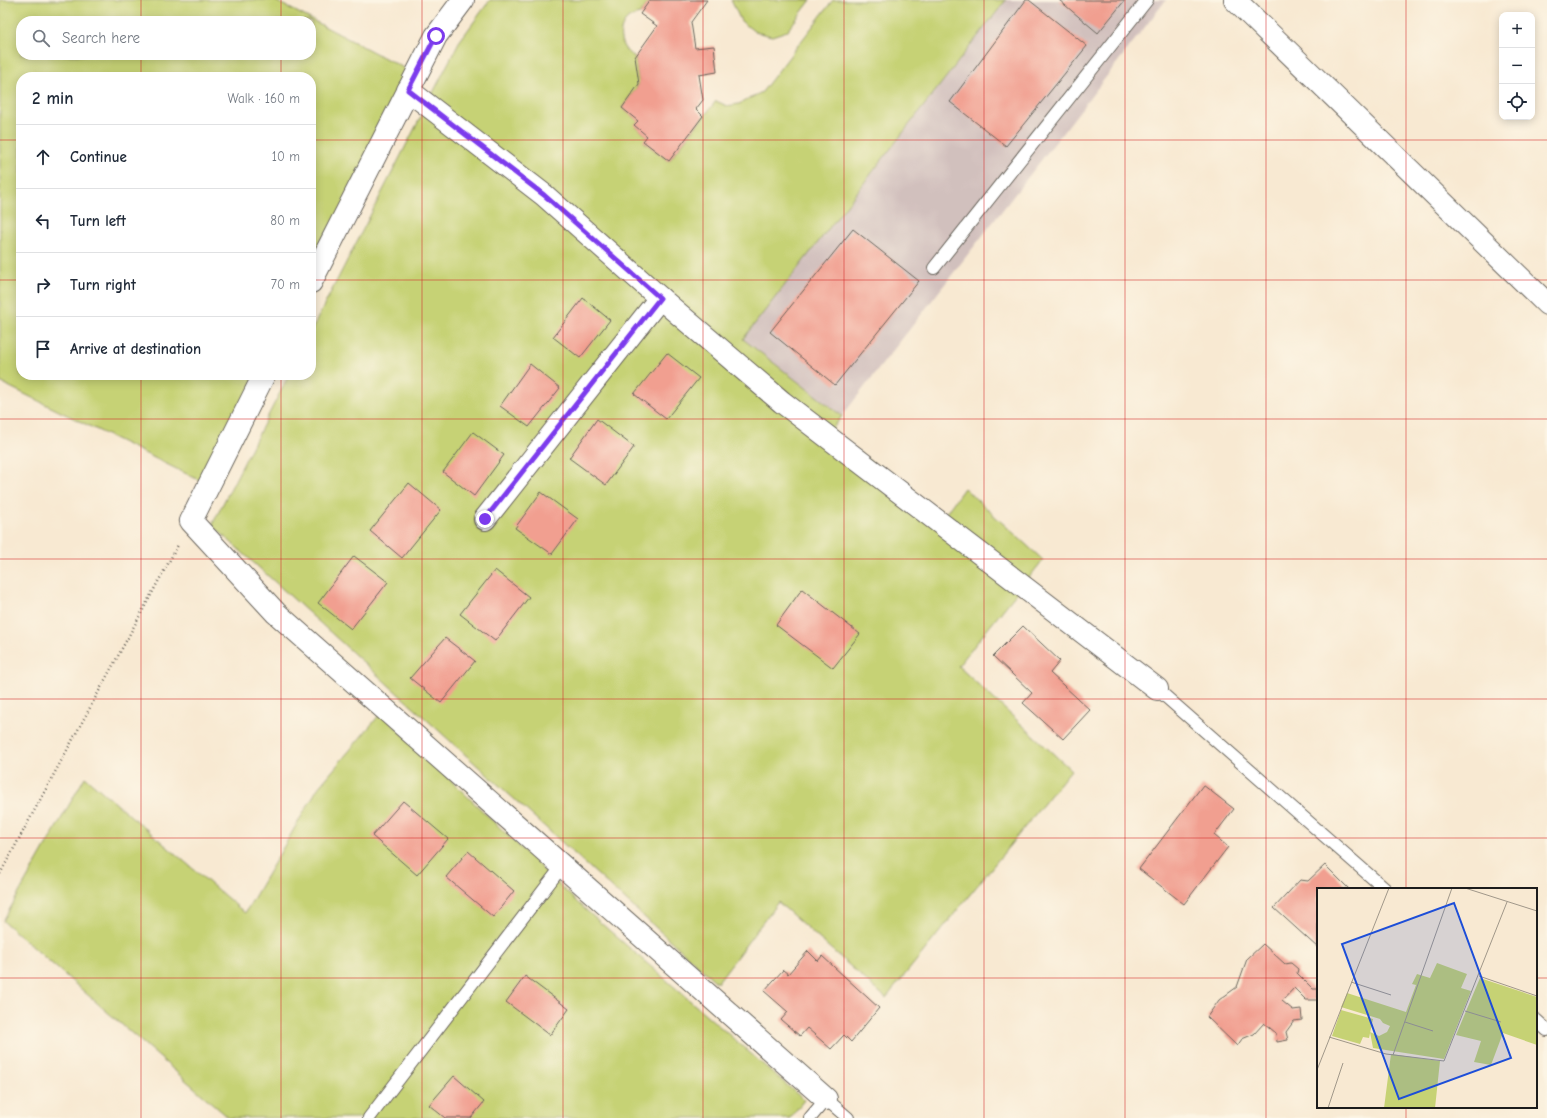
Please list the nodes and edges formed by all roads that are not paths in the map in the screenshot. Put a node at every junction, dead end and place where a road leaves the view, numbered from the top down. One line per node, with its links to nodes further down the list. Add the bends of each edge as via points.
1 (463, 0): 4 (street, via 436,36)
2 (1147, 0): 5 (lane)
3 (1235, 0): 8 (street)
4 (408, 90): 6 (street); 7 (street, via 544,195)
5 (934, 268)
6 (316, 272)
7 (660, 298): 10 (street); 11 (street, via 782,402)
8 (1547, 304)
9 (262, 380): 12 (street, via 191,521 276,613)
10 (485, 519)
11 (1157, 690): 13 (lane)
12 (563, 865): 16 (street); 17 (lane)
13 (1384, 888)
14 (1537, 1021): 15 (lane)
15 (1547, 1030)
16 (826, 1099): 18 (lane); 19 (lane)
17 (369, 1118)
18 (810, 1118)
19 (848, 1118)

